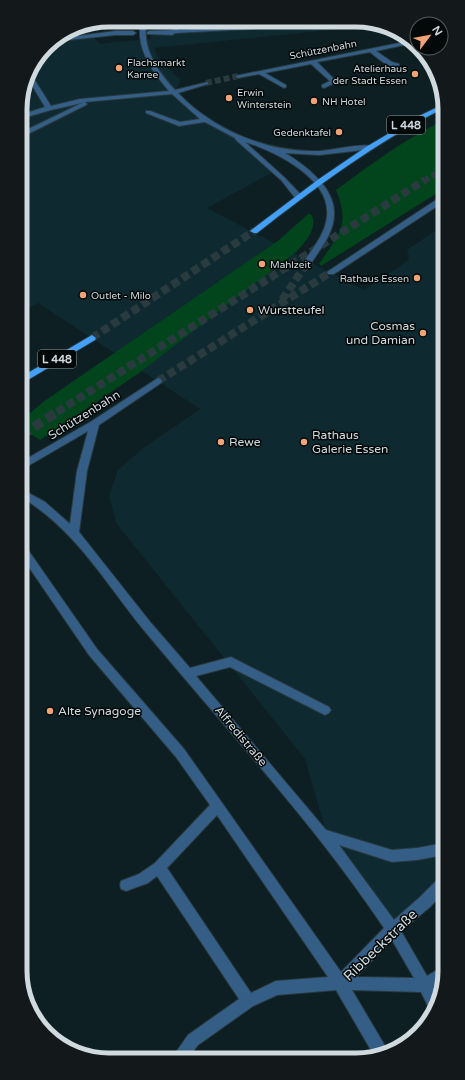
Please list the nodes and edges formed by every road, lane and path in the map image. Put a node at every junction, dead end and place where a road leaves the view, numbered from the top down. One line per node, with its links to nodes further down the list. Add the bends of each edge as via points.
1 (143, 27): 18 (street, via 148,56)
2 (177, 27): 6 (street)
3 (253, 27): 6 (street)
4 (133, 33): 7 (street, via 116,32)
5 (149, 33): 6 (street)
6 (172, 33)
7 (67, 39)
8 (405, 43): 9 (street, Schützenbahn)
9 (371, 50): 10 (street, Schützenbahn); 11 (street, via 390,64)
10 (313, 62): 12 (street, Schützenbahn); 17 (street, via 334,82)
11 (397, 65)
12 (260, 72): 13 (street, Schützenbahn); 16 (street)
13 (238, 76)
14 (32, 80): 20 (street)
15 (206, 83): 18 (street)
16 (284, 86)
17 (324, 86)
18 (174, 92): 19 (street); 24 (street)
19 (95, 99): 20 (street); 25 (street)
20 (49, 108): 23 (street)
21 (438, 109): 27 (main road, L 448, via 409,123)
22 (148, 112): 24 (street, via 179,124)
23 (27, 115)
24 (205, 120): 26 (street)
25 (27, 133)
26 (233, 135): 28 (street); 30 (street, via 283,179)
27 (372, 147): 28 (street, via 319,153); 29 (main road, L 448)
28 (275, 150): 29 (street, via 303,168)
29 (318, 184): 30 (main road, L 448); 33 (street, via 327,198 331,214 327,228)
30 (299, 197): 32 (main road, L 448)
31 (438, 203): 34 (street)
32 (254, 231)
33 (309, 260)
34 (331, 272)
35 (92, 338): 36 (main road, L 448)
36 (27, 379)
37 (158, 382): 38 (street, Schützenbahn)
38 (95, 423): 39 (street, Schützenbahn); 41 (street, via 82,471)
39 (27, 463)
40 (27, 495): 41 (street, Alfredistraße, via 44,504)
41 (74, 532): 43 (street, Alfredistraße)
42 (27, 557): 45 (street, via 93,652 180,753)
43 (188, 673): 44 (street, via 231,662); 46 (street, Alfredistraße)
44 (325, 710)
45 (218, 806): 48 (street); 53 (street)
46 (322, 834): 47 (street, via 392,856); 51 (street, Alfredistraße)
47 (438, 850)
48 (159, 867): 49 (street, via 143,879); 56 (street)
49 (126, 885)
50 (438, 888): 51 (street, Ribbeckstraße)
51 (393, 929): 53 (street, Ribbeckstraße); 54 (street, Alfredistraße)
52 (438, 977): 54 (street)
53 (340, 983): 54 (street, Ribbeckstraße); 56 (street, via 276,988); 57 (street)
54 (425, 985): 55 (street, Alfredistraße)
55 (433, 1000)
56 (248, 1001): 58 (street, via 193,1040)
57 (379, 1050)
58 (183, 1053)

